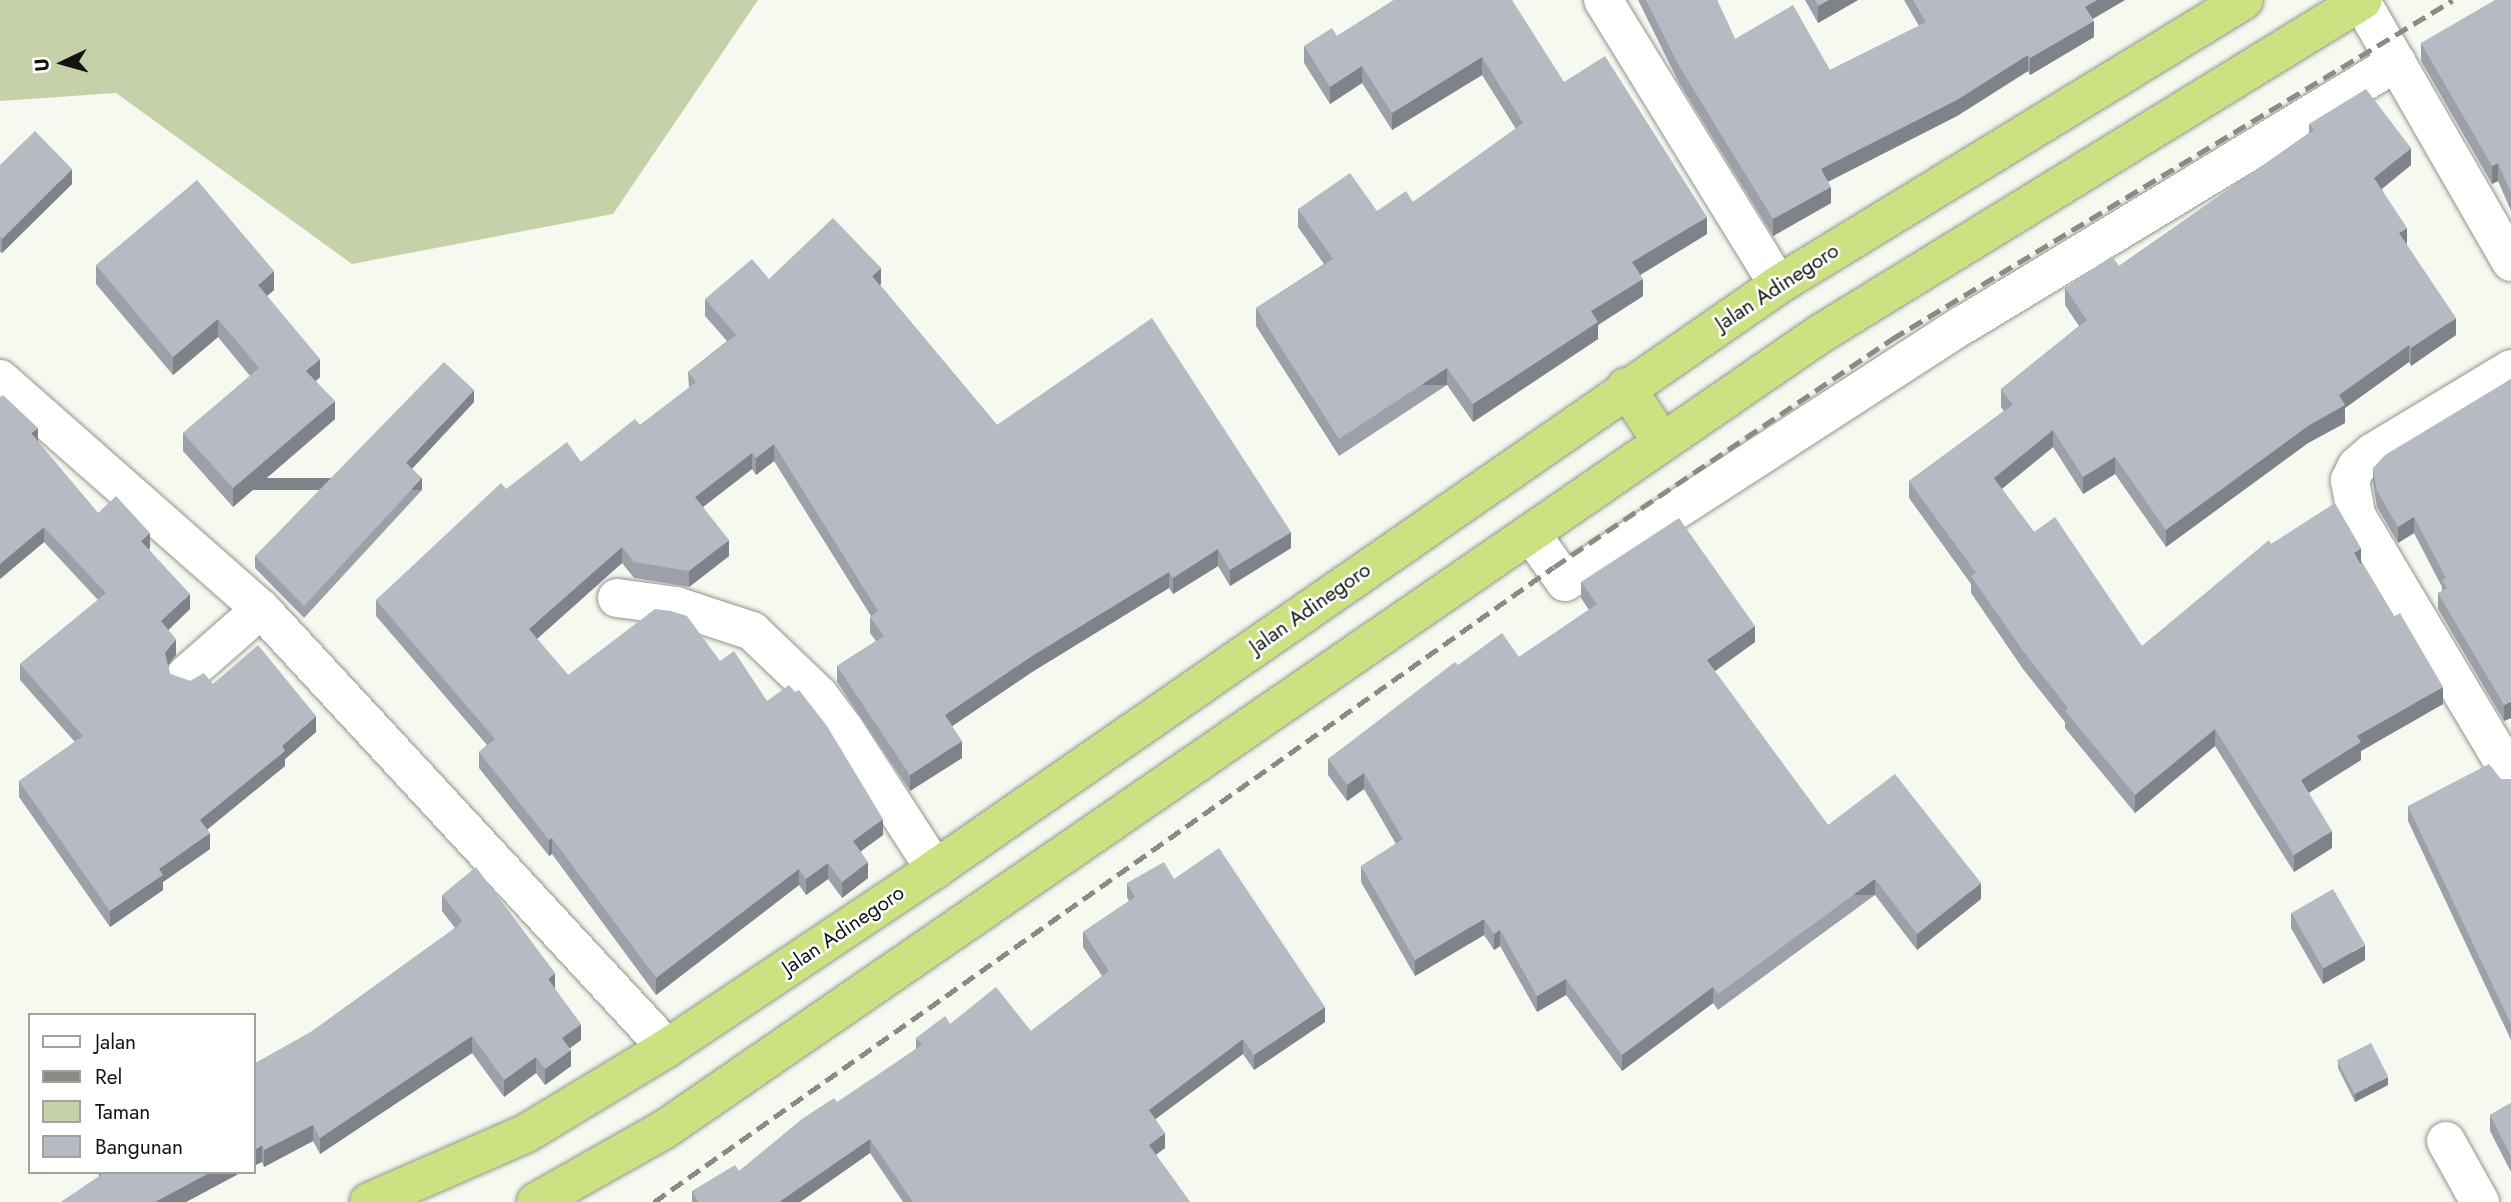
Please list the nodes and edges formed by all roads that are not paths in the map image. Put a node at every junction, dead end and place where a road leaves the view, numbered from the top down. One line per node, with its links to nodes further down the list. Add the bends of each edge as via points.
1 (1603, 0): 6 (street)
2 (2244, 0): 6 (highway, Jalan Adinegoro)
3 (2362, 1): 4 (street); 10 (highway, via 1820,334)
4 (2398, 62): 5 (street); 11 (street, via 1963,325 1564,582)
5 (2511, 262)
6 (1778, 285): 9 (highway, Jalan Adinegoro)
7 (2511, 369): 15 (street, via 2372,453 2357,466 2350,481 2356,514)
8 (0, 379): 13 (street)
9 (1626, 387): 10 (highway); 16 (highway, Jalan Adinegoro)
10 (1662, 442): 11 (highway)
11 (1532, 535): 20 (highway, via 665,1129)
12 (617, 598): 16 (street, via 676,606 752,631 832,712)
13 (261, 609): 14 (street); 17 (street)
14 (186, 675)
15 (2511, 775)
16 (935, 869): 17 (highway, Jalan Adinegoro)
17 (667, 1048): 19 (highway, Jalan Adinegoro, via 525,1134)
18 (2446, 1141): 21 (street)
19 (369, 1202)
20 (536, 1202)
21 (2480, 1202)

